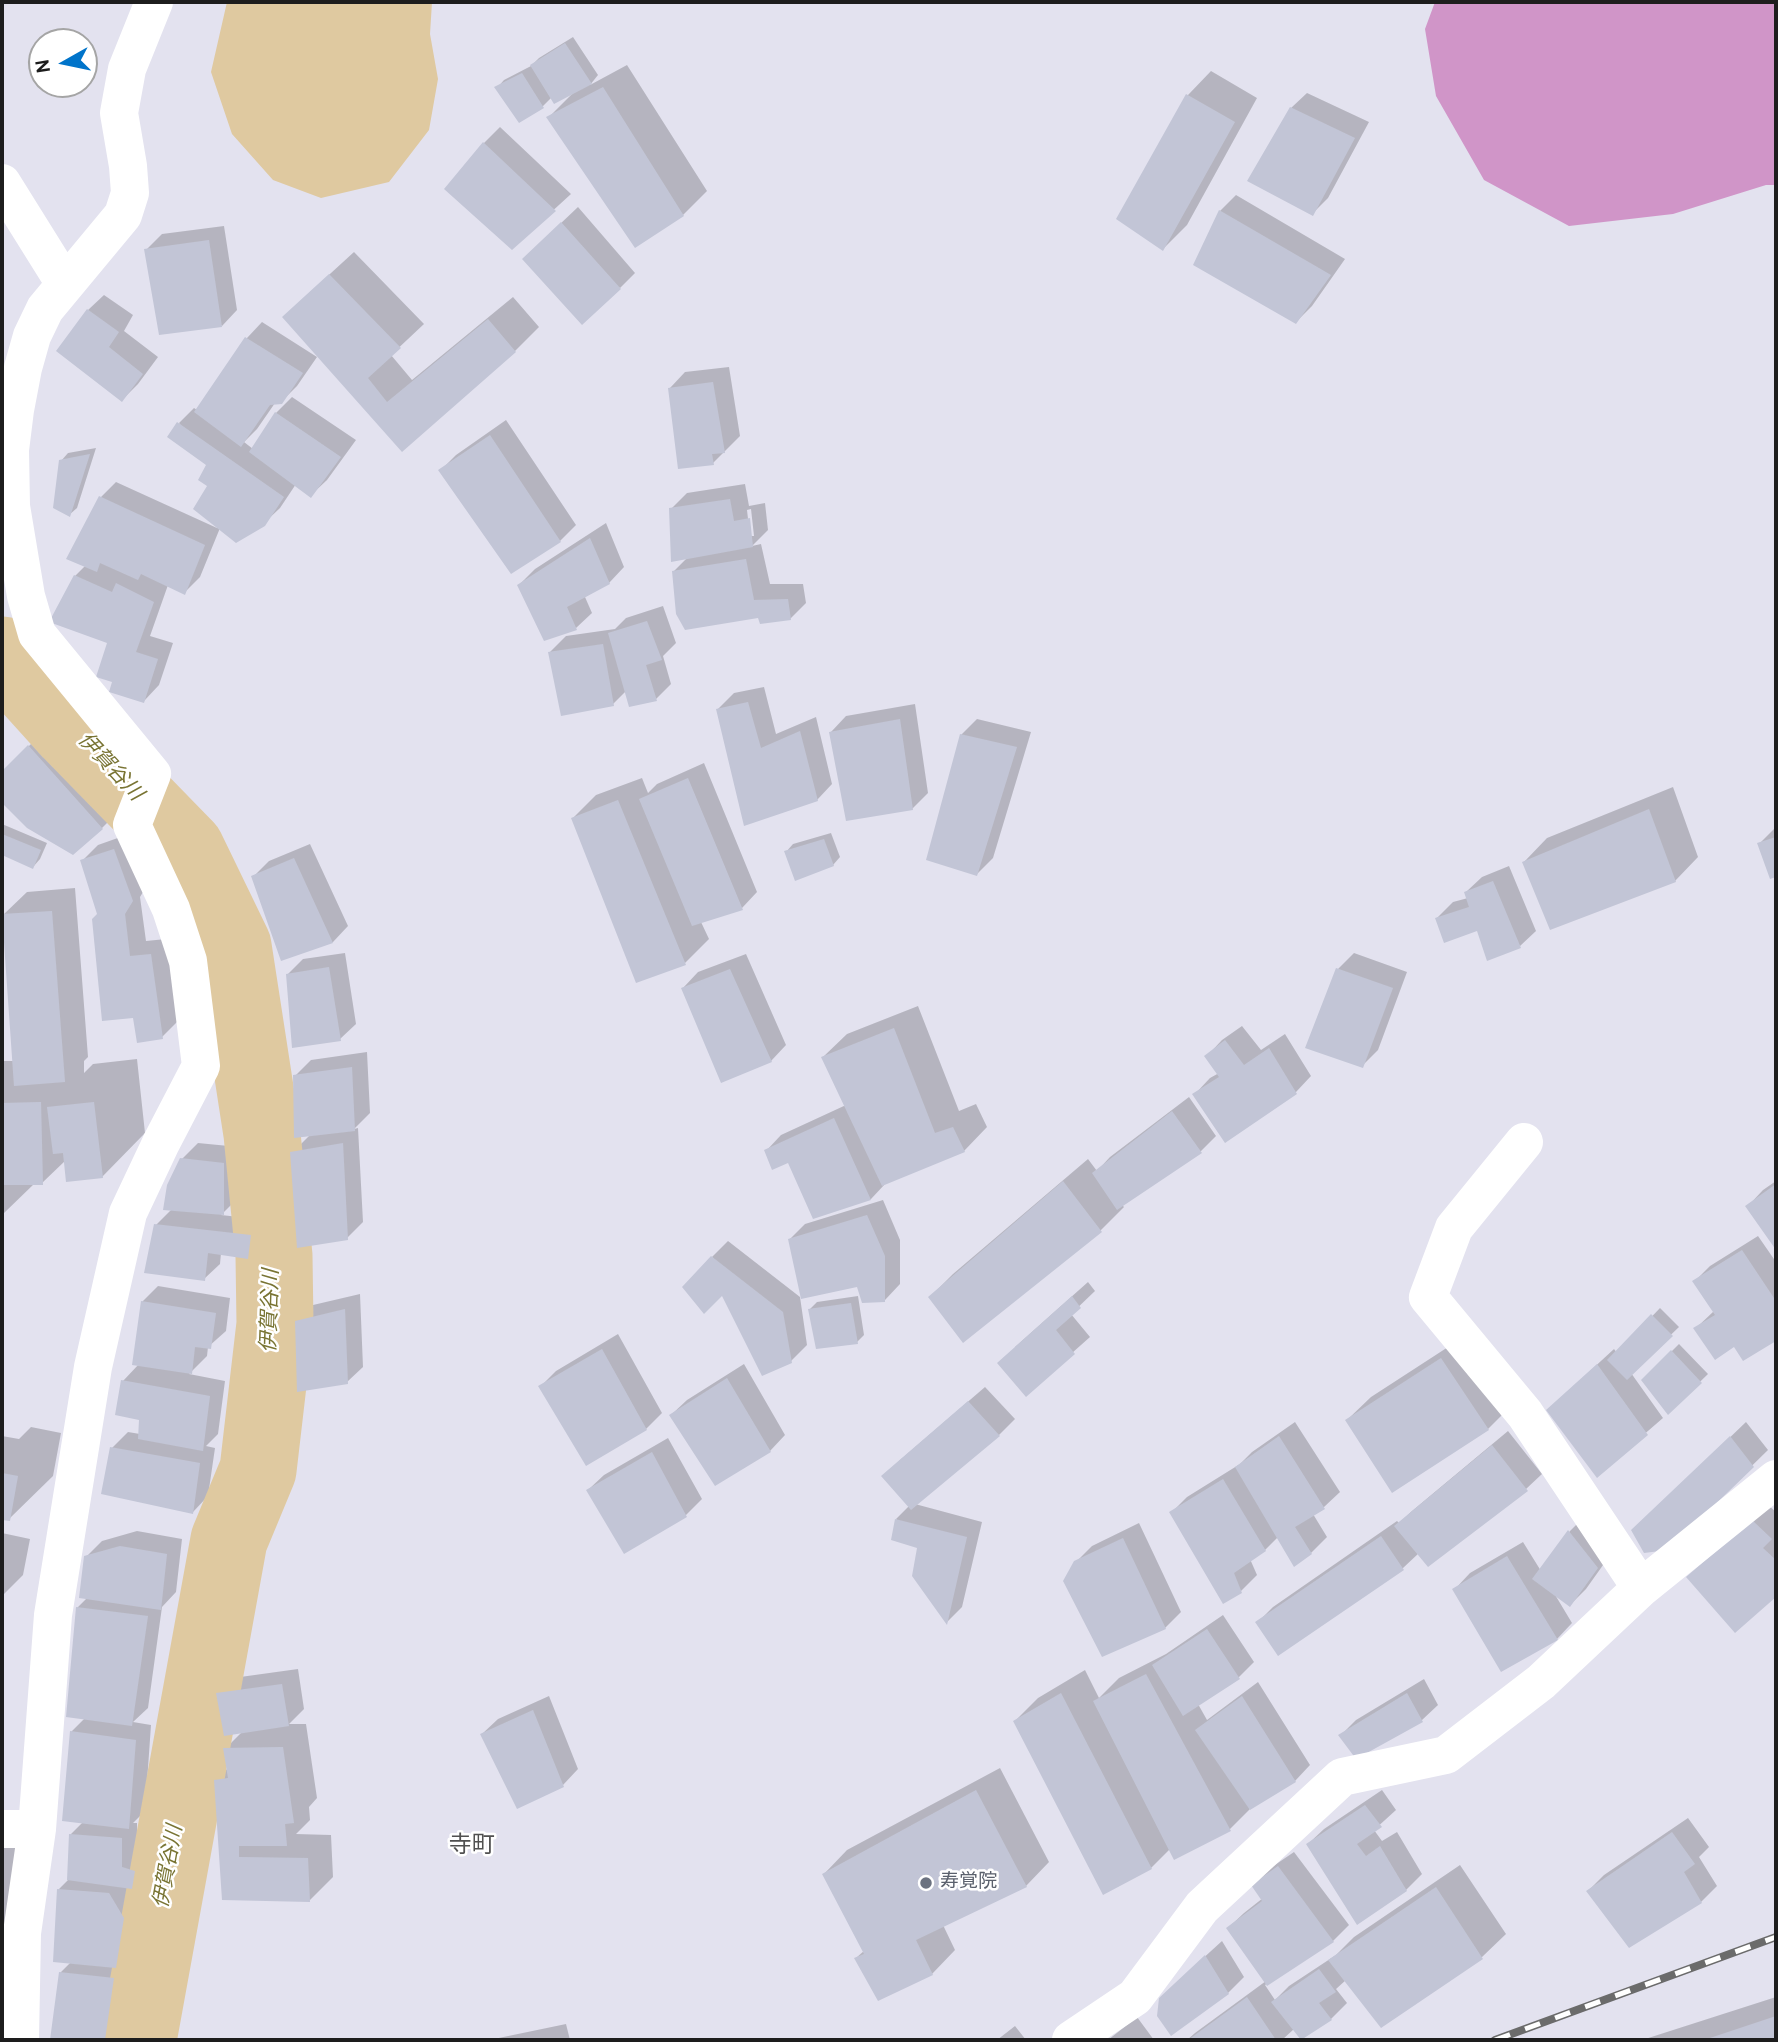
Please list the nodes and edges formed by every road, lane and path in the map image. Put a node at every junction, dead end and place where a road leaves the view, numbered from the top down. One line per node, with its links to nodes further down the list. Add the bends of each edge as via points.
1 (154, 2): 3 (street, via 127,69 119,113 130,193 123,215)
2 (2, 183): 3 (street)
3 (65, 284): 4 (street, via 32,336)
4 (9, 408): 8 (street, via 10,506 37,634 152,774 132,825 171,909 188,961 201,1066 128,1213 93,1367)
5 (1524, 1142): 7 (street, via 1454,1228 1428,1297 1525,1414)
6 (1776, 1479): 7 (street)
7 (1641, 1588): 10 (street, via 1541,1682 1446,1755 1342,1777 1202,1907 1136,1997)
8 (20, 1829): 9 (street)
9 (20, 2040)
10 (1071, 2040)

